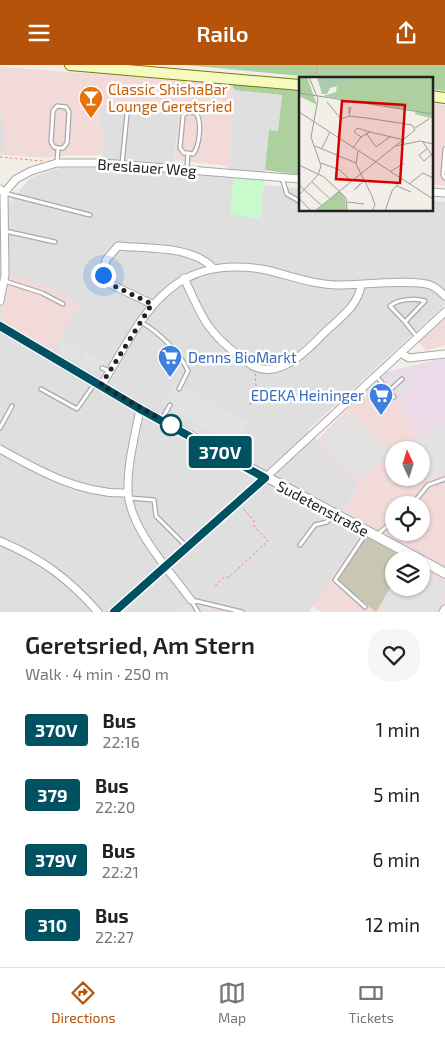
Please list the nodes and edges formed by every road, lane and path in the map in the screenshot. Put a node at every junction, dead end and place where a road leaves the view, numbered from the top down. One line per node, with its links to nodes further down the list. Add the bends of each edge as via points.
1 (70, 65): 2 (main road)
2 (299, 85)
3 (432, 96): 4 (main road)
4 (445, 98)
5 (127, 114): 12 (lane)
6 (58, 148): 6 (lane, via 67,143 70,112 66,107 57,106 50,142); 11 (lane)
7 (445, 149): 15 (lane)
8 (188, 153): 8 (lane, via 193,154 197,149 199,117 196,113 187,112 183,116 180,147); 13 (lane)
9 (0, 157): 10 (path)
10 (43, 161)
11 (57, 163): 12 (street, Breslauer Weg); 17 (street, Breslauer Weg, via 16,179)
12 (122, 164): 13 (street, Breslauer Weg)
13 (187, 169): 14 (street, Breslauer Weg)
14 (282, 178): 16 (street, Breslauer Weg); 20 (lane, via 287,194)
15 (445, 178)
16 (299, 179)
17 (2, 191): 21 (lane); 22 (street)
18 (432, 192): 19 (street)
19 (445, 193)
20 (299, 201)
21 (90, 215)
22 (4, 231): 23 (lane); 26 (street)
23 (55, 242)
24 (213, 267): 25 (street); 27 (street, via 238,266 280,272 329,285); 31 (street, via 204,259 175,251 118,246 106,261 103,275 108,283)
25 (184, 278): 31 (street); 39 (street, via 207,327)
26 (4, 281): 29 (street); 30 (lane, via 42,293)
27 (361, 285): 28 (street, via 429,284); 39 (street, via 356,300 300,357 283,365 263,369)
28 (445, 296)
29 (0, 301)
30 (63, 304)
31 (152, 304): 33 (street)
32 (445, 311): 36 (street)
33 (141, 322): 41 (street); 46 (lane, via 185,363 188,371)
34 (405, 322): 34 (lane, via 412,315 426,301 394,302 390,307); 36 (lane)
35 (0, 327): 44 (street, Sudetenstraße)
36 (417, 338): 37 (street)
37 (400, 353): 38 (street, via 409,358); 42 (street)
38 (445, 354)
39 (256, 367): 50 (path, via 256,386)
40 (102, 368): 41 (lane)
41 (110, 372): 44 (street)
42 (376, 375): 47 (lane); 58 (street)
43 (402, 379): 47 (lane)
44 (98, 384): 45 (lane, via 77,409); 52 (street, Sudetenstraße)
45 (41, 389)
46 (179, 389)
47 (389, 391): 48 (lane)
48 (394, 397)
49 (170, 405): 53 (lane)
50 (250, 405)
51 (12, 406): 54 (lane)
52 (140, 409): 53 (street, Sudetenstraße); 60 (street, via 132,448)
53 (161, 420): 57 (street, Sudetenstraße)
54 (0, 428)
55 (229, 439): 57 (lane)
56 (0, 449): 60 (street, via 75,485)
57 (221, 453): 58 (street, Sudetenstraße)
58 (265, 478): 62 (street); 63 (street, Sudetenstraße)
59 (445, 479): 61 (lane, via 428,485)
60 (129, 495): 69 (lane, via 154,500 156,516); 71 (street, via 143,534)
61 (419, 496)
62 (238, 501): 69 (street); 74 (path, via 268,541)
63 (332, 513): 65 (street, Sudetenstraße); 68 (lane, via 327,522 315,525)
64 (385, 528): 66 (lane)
65 (367, 531): 66 (street, Sudetenstraße); 76 (lane, via 335,579)
66 (376, 536): 70 (street, Sudetenstraße)
67 (0, 541): 79 (street, via 24,551 62,575)
68 (300, 545)
69 (186, 546): 71 (street)
70 (404, 551)
71 (165, 565): 75 (street); 80 (street)
72 (430, 565): 73 (street, Sudetenstraße)
73 (445, 573)
74 (215, 586)
75 (191, 600): 78 (lane); 81 (lane)
76 (365, 607)
77 (445, 609): 82 (street)
78 (196, 611)
79 (98, 612)
80 (114, 612)
81 (242, 612)
82 (443, 612)

